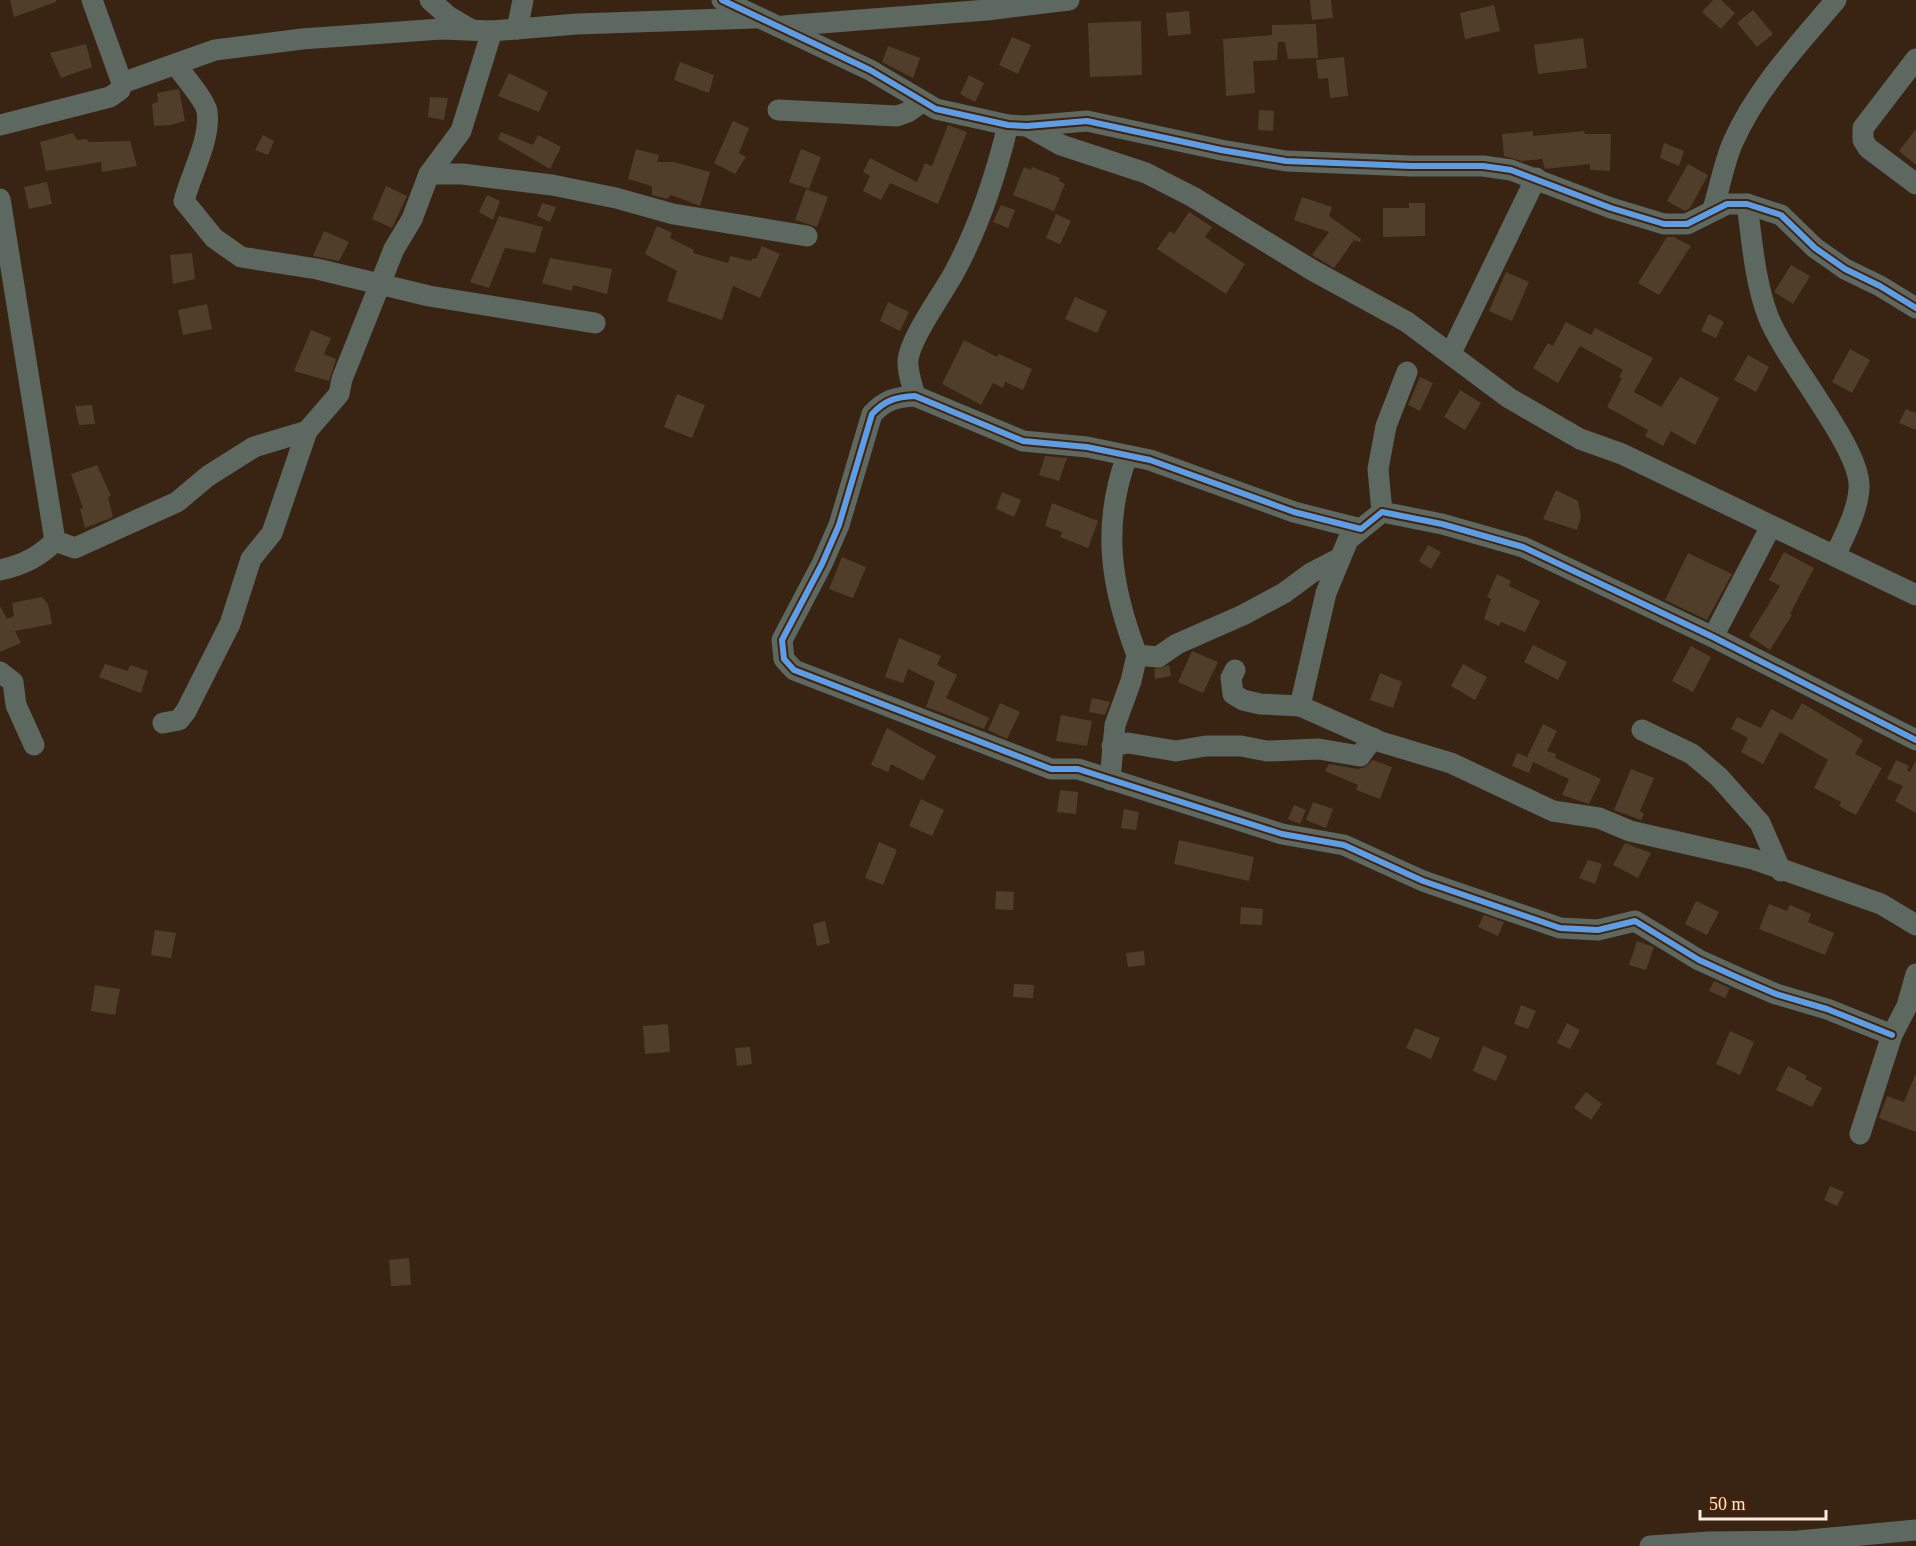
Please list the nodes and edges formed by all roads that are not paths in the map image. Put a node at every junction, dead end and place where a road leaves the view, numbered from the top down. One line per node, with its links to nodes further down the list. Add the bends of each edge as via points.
1 (92, 0): 12 (street)
2 (430, 0): 10 (street, via 448,16)
3 (523, 0): 9 (street)
4 (722, 0): 7 (street)
5 (1069, 0): 8 (street)
6 (1836, 0): 25 (street, via 1767,82 1747,113 1731,145)
7 (758, 18): 8 (street); 9 (street)
8 (782, 26): 16 (street, via 870,70)
9 (517, 29): 10 (street)
10 (482, 31): 13 (street, via 429,30 224,48); 20 (street, via 461,131)
11 (1916, 59): 21 (street, via 1863,128 1868,148)
12 (114, 60): 14 (street); 15 (street)
13 (176, 65): 14 (street); 27 (street, via 207,110 204,146 184,201 214,238 241,257 317,269)
14 (154, 72): 15 (street)
15 (122, 84): 18 (street, via 110,97)
16 (922, 102): 17 (street, via 897,116); 19 (street, via 936,109)
17 (778, 110)
18 (0, 125)
19 (1018, 126): 22 (street, via 1087,121 1286,160 1483,166); 30 (street, via 1060,145 1146,173 1193,197 1312,270 1407,322); 32 (street, via 955,271 908,358)
20 (429, 174): 26 (street, via 552,185 673,214); 27 (street)
21 (1912, 174)
22 (1536, 178): 25 (street, via 1664,224 1687,224); 30 (street)
23 (0, 200): 38 (street)
24 (1747, 204): 25 (street); 28 (street, via 1780,215 1815,248 1845,269); 39 (street, via 1767,315 1854,462 1859,488)
25 (1713, 209)
26 (807, 236)
27 (381, 285): 29 (street); 33 (street, via 339,394)
28 (1916, 308)
29 (595, 323)
30 (1451, 353): 36 (street, via 1509,398 1580,439 1622,454)
31 (1407, 372): 35 (street, via 1386,426 1378,469)
32 (915, 396): 34 (street, via 1023,441 1087,447); 54 (street, via 883,402 872,414 839,525 782,640 784,659 794,669 1052,769 1078,769)
33 (307, 431): 38 (street, via 254,447 208,476 177,502 75,548); 48 (street, via 272,533 250,559 244,573 230,624 186,711 179,720)
34 (1127, 456): 37 (street, via 1149,460 1294,512); 44 (street, via 1118,480 1110,530 1111,562 1119,603)
35 (1382, 512): 37 (street); 43 (street, via 1523,547)
36 (1771, 526): 39 (street); 43 (street)
37 (1361, 529): 40 (street, via 1348,540)
38 (55, 541): 41 (street, via 41,555 20,566)
39 (1834, 556): 42 (street)
40 (1340, 558): 44 (street, via 1274,598 1158,657); 47 (street, via 1326,593)
41 (0, 570)
42 (1916, 595)
43 (1713, 637): 51 (street)
44 (1137, 655): 53 (street)
45 (1234, 670): 47 (street, via 1233,694 1243,700)
46 (0, 672): 52 (street, via 13,682 16,705)
47 (1300, 706): 50 (street)
48 (163, 723)
49 (1642, 730): 55 (street, via 1692,754 1719,777 1760,823)
50 (1373, 738): 53 (street, via 1360,756 1319,749 1206,747 1176,751 1128,743); 55 (street, via 1451,763 1553,811 1599,818 1630,831 1753,859)
51 (1916, 740)
52 (34, 745)
53 (1112, 746): 54 (street)
54 (1110, 780): 58 (street, via 1281,834 1344,844 1423,881 1560,928 1598,930 1635,921 1699,960 1741,979)
55 (1781, 870): 56 (street, via 1881,904)
56 (1916, 925)
57 (1916, 974): 58 (street, via 1907,1006)
58 (1892, 1035): 59 (street)
59 (1860, 1134)
60 (1916, 1530): 61 (street, via 1798,1541)
61 (1650, 1546)

